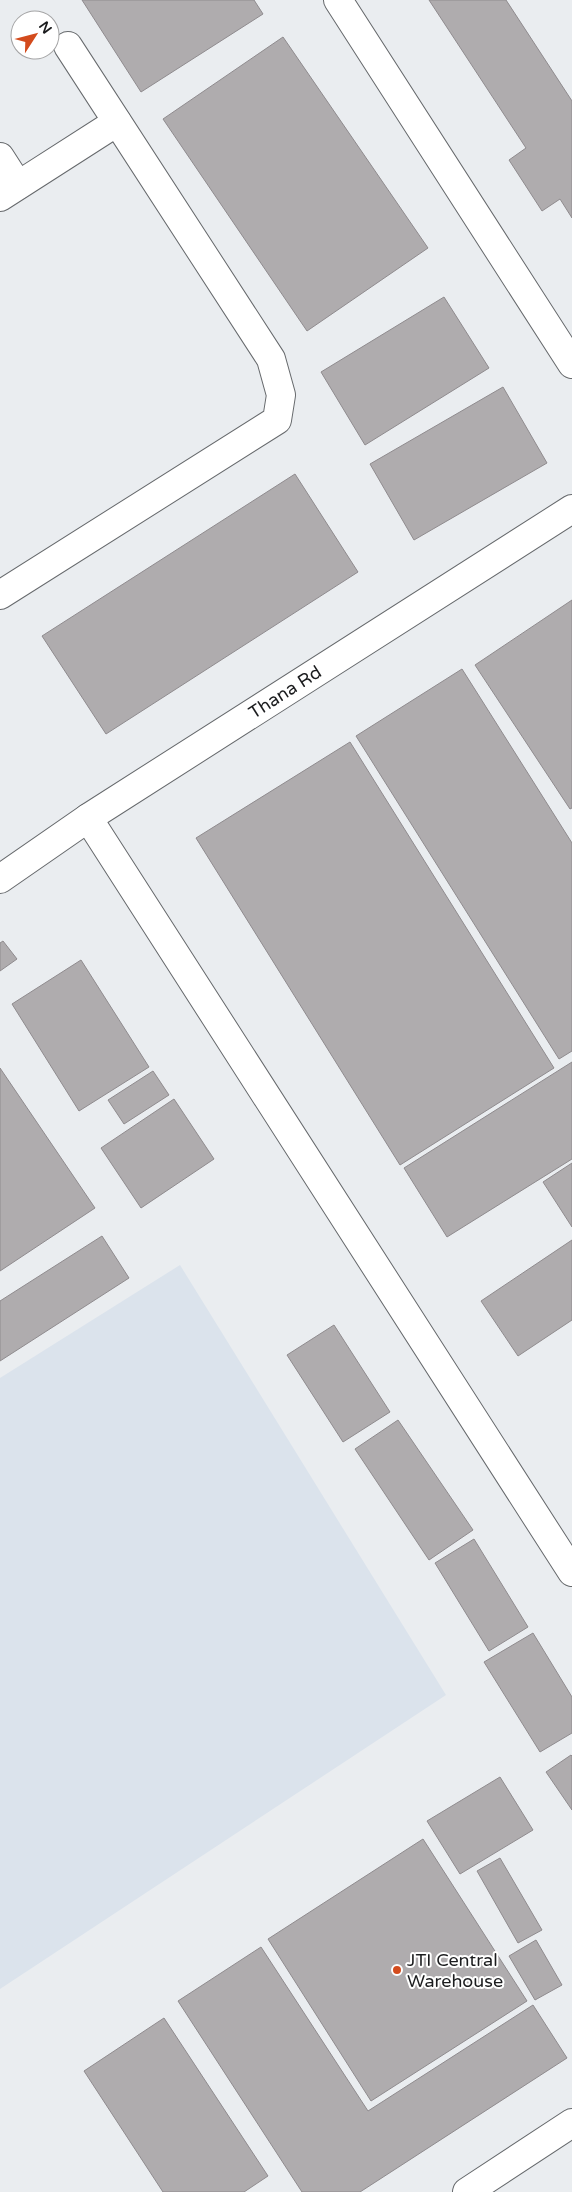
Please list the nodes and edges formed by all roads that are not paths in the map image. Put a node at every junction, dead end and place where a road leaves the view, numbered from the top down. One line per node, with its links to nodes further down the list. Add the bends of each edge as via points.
1 (338, 0): 6 (street)
2 (68, 46): 3 (street)
3 (117, 122): 5 (street); 8 (street, via 271,359 281,395 277,420)
4 (0, 157): 5 (street)
5 (9, 191)
6 (572, 364)
7 (572, 509): 9 (street, Thana Rd)
8 (0, 595)
9 (88, 818): 10 (street, Thana Rd); 11 (street)
10 (0, 879)
11 (572, 1572)
12 (572, 2123): 13 (street)
13 (467, 2192)

